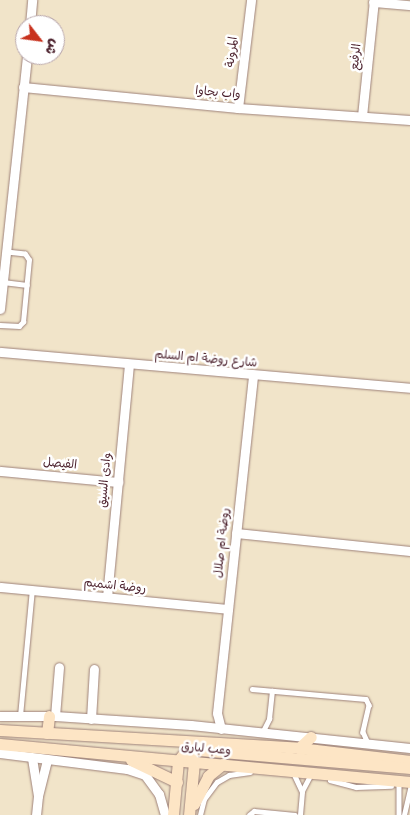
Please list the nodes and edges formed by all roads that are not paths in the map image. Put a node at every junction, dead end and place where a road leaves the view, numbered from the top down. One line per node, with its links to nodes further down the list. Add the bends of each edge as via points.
1 (32, 0): 5 (street)
2 (251, 0): 8 (street, المرونة)
3 (374, 1): 4 (street); 9 (street, الرفيع)
4 (410, 6)
5 (31, 15)
6 (25, 65): 7 (street)
7 (23, 88): 8 (street, واب بجاوا); 11 (street)
8 (238, 108): 9 (street, واب بجاوا)
9 (362, 116): 10 (street, واب بجاوا)
10 (410, 120)
11 (4, 233): 12 (street)
12 (6, 252): 13 (street); 14 (lane, via 29,257)
13 (3, 282): 14 (lane); 15 (street)
14 (27, 285): 16 (lane, via 21,324)
15 (0, 309)
16 (0, 325)
17 (0, 352): 18 (street, شارع روضة ام السلم)
18 (129, 364): 19 (street, شارع روضة ام السلم); 22 (street, وادى السيق)
19 (253, 376): 20 (street, شارع روضة ام السلم); 23 (street, روضة ام صلال)
20 (410, 388)
21 (0, 471): 22 (street, الفيصل)
22 (118, 482): 27 (street, وادى السيق)
23 (236, 533): 24 (street); 28 (street, روضة ام صلال)
24 (410, 551)
25 (0, 587): 26 (street, روضة اشميم)
26 (32, 590): 27 (street, روضة اشميم); 35 (lane)
27 (107, 597): 28 (street, روضة اشميم)
28 (228, 609): 33 (street, روضة ام صلال)
29 (59, 668): 36 (street)
30 (94, 669): 37 (street)
31 (252, 689): 32 (lane)
32 (272, 691): 42 (lane, via 268,724); 46 (lane, via 366,700 369,705 363,732)
33 (217, 714): 38 (street); 39 (street)
34 (0, 716): 35 (street)
35 (20, 716): 36 (street)
36 (52, 716): 37 (street); 41 (street)
37 (91, 719): 38 (street)
38 (208, 727): 39 (street)
39 (221, 729): 42 (street)
40 (0, 730): 41 (street, وعب لبارق)
41 (47, 733): 44 (street, وعب لبارق)
42 (261, 734): 43 (street)
43 (311, 736): 46 (street); 47 (street)
44 (172, 740): 47 (street, وعب لبارق); 49 (street); 50 (street, via 162,752 154,753 115,749)
45 (0, 744): 50 (street, وعب لبارق)
46 (369, 744): 48 (street)
47 (299, 748): 56 (street, وعب لبارق)
48 (410, 748)
49 (187, 750): 55 (street); 57 (street); 59 (street)
50 (67, 751): 52 (street, وعب لبارق)
51 (0, 753): 53 (street)
52 (118, 755): 55 (street, وعب لبارق); 62 (street)
53 (32, 758): 54 (street); 66 (street)
54 (47, 761): 66 (street); 70 (street, via 127,769 145,775 159,794)
55 (178, 761): 57 (street, وعب لبارق); 62 (street)
56 (410, 761)
57 (194, 762): 58 (street, وعب لبارق); 72 (street)
58 (223, 764): 63 (street, وعب لبارق); 72 (street, via 208,776 200,788)
59 (410, 768)
60 (295, 776): 61 (lane); 65 (lane); 73 (lane, via 246,772 229,775 207,793)
61 (309, 778): 63 (lane, via 356,787); 65 (lane)
62 (176, 782): 71 (street)
63 (404, 784): 64 (lane); 67 (lane)
64 (410, 788): 67 (lane)
65 (302, 791): 76 (lane)
66 (38, 796): 69 (street)
67 (402, 805): 77 (lane); 78 (lane)
68 (275, 814): 74 (lane, via 254,811); 75 (lane)
69 (36, 815)
70 (165, 815)
71 (173, 815)
72 (190, 815)
73 (200, 815)
74 (249, 815)
75 (295, 815)
76 (300, 815)
77 (399, 815)
78 (404, 815)

